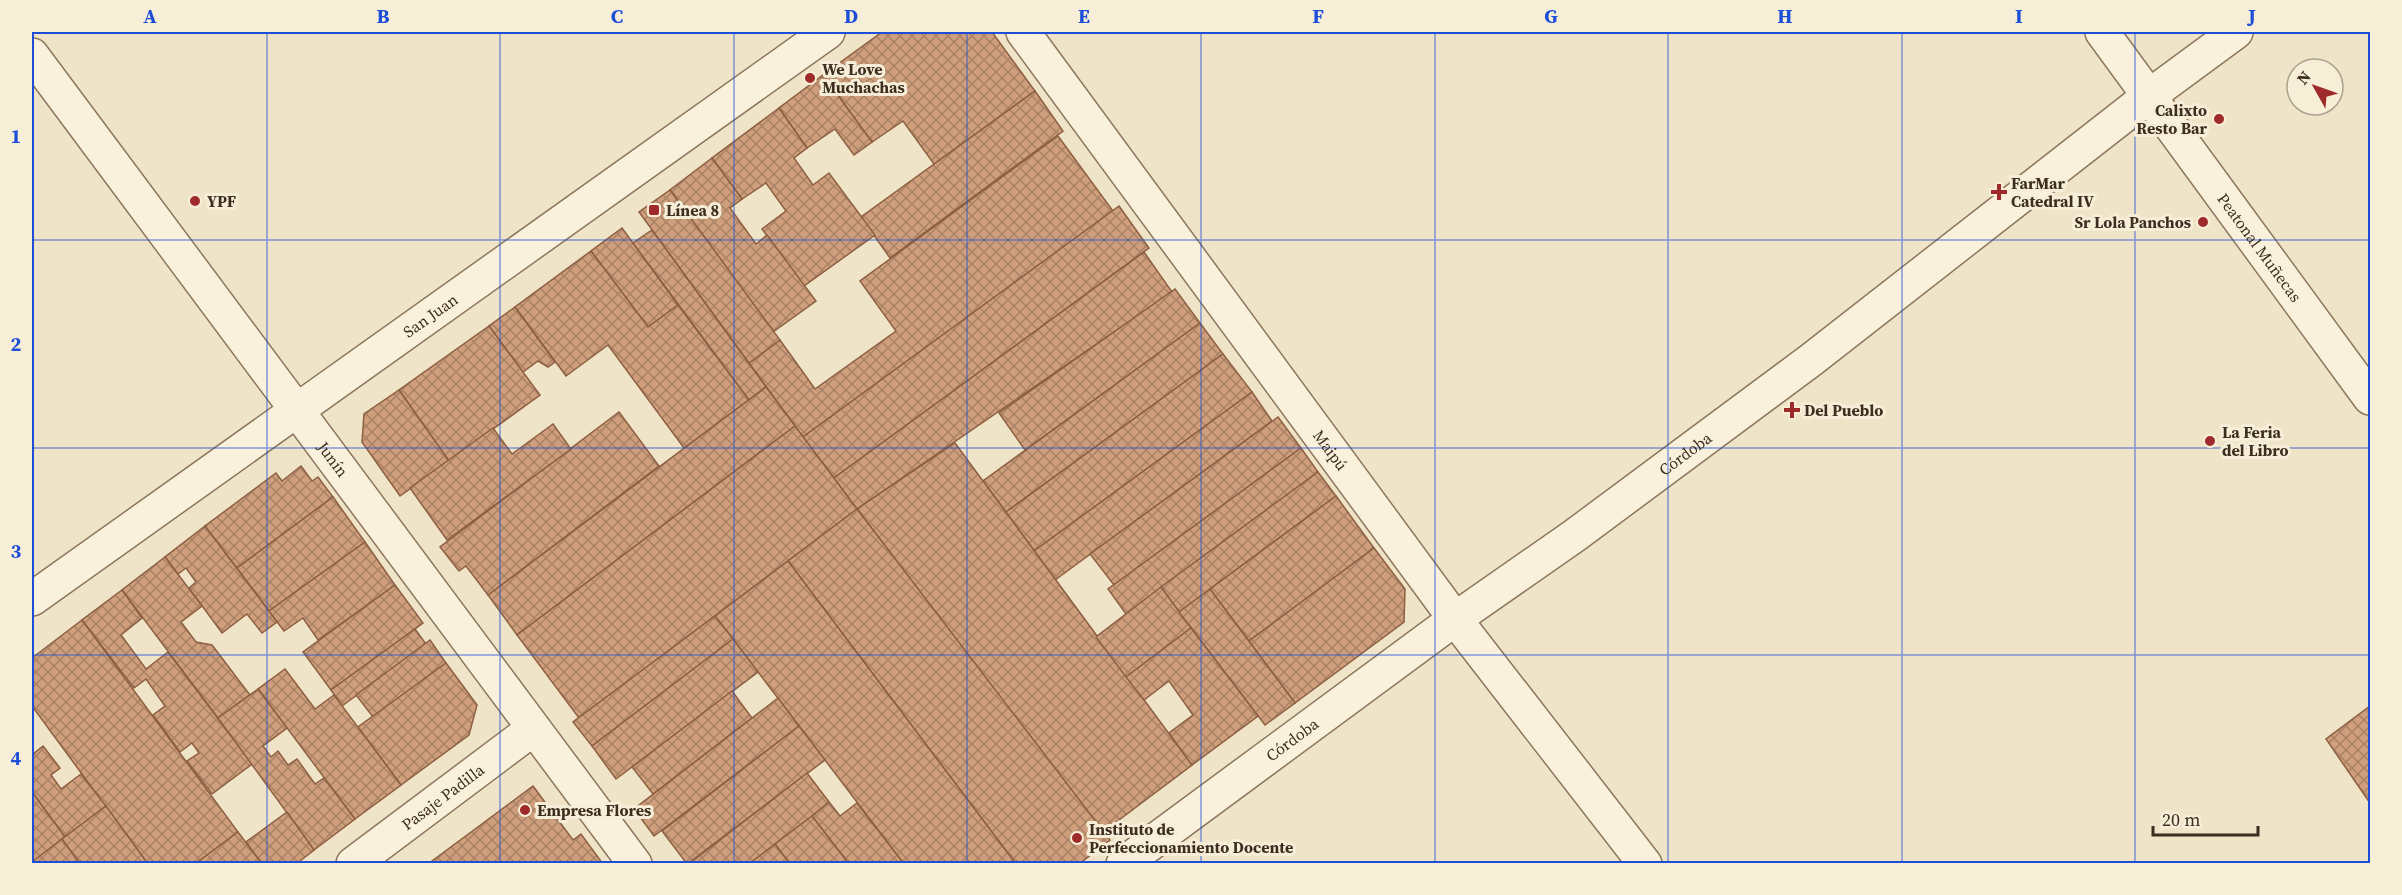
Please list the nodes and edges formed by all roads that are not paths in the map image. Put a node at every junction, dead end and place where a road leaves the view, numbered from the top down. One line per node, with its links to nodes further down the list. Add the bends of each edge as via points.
1 (828, 32): 8 (street, San Juan)
2 (1023, 32): 10 (street, Maipú)
3 (2102, 32): 6 (street, Peatonal Muñecas)
4 (2236, 32): 6 (street, Córdoba)
5 (32, 55): 8 (street, Junín)
6 (2149, 96): 7 (street, Peatonal Muñecas); 10 (street, Córdoba, via 1811,360 1574,537)
7 (2370, 398)
8 (295, 410): 9 (street, San Juan); 11 (street, Junín)
9 (32, 599)
10 (1455, 620): 14 (street, Córdoba); 15 (street, Maipú)
11 (533, 729): 12 (street, Pasaje Padilla); 13 (street, Junín)
12 (353, 864)
13 (635, 864)
14 (1123, 864)
15 (1645, 864)

